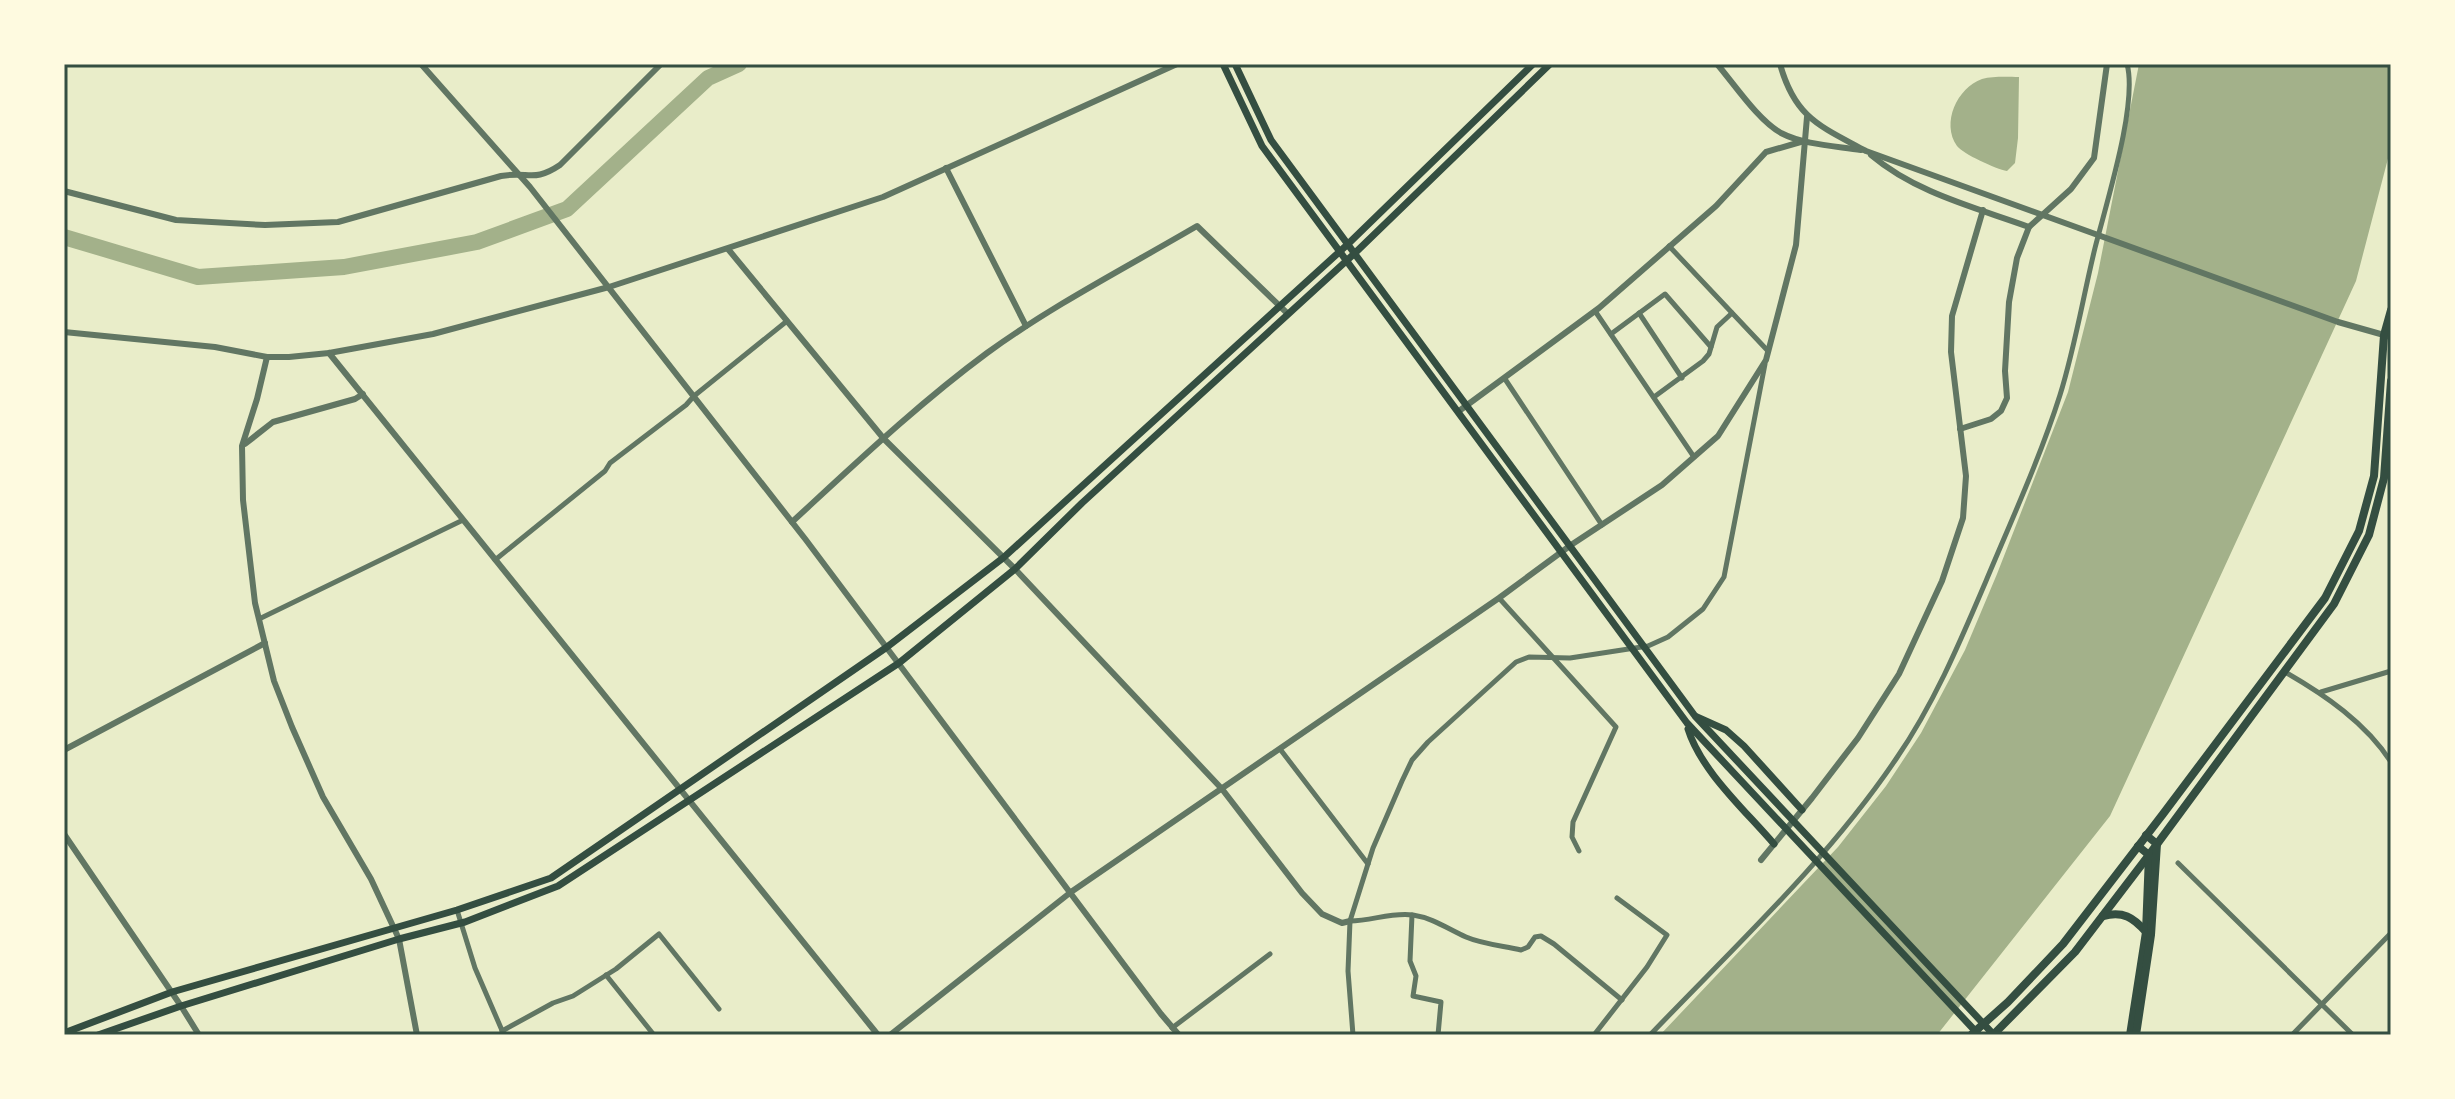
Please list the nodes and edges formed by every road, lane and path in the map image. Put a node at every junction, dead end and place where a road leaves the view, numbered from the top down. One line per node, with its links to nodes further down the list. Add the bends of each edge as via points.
1 (421, 64): 16 (street)
2 (661, 64): 16 (street, via 560,165 534,177)
3 (1177, 64): 15 (street)
4 (1223, 64): 23 (main road, via 1262,146)
5 (1235, 64): 20 (main road, via 1271,140)
6 (1533, 64): 20 (main road)
7 (1550, 64): 24 (main road)
8 (1717, 64): 13 (street, via 1768,123)
9 (1780, 64): 12 (street, via 1789,91)
10 (2107, 64): 19 (street, via 2094,158 2071,189)
11 (2127, 64): 124 (street, via 2130,92 2121,141 2061,392 1936,692 1897,758 1853,816)
12 (1807, 117): 13 (street); 14 (street)
13 (1804, 141): 14 (street); 21 (street, via 1766,152); 39 (street, via 1796,245)
14 (1866, 151): 18 (street, via 1914,185); 37 (street)
15 (946, 168): 22 (street, via 883,197); 34 (street)
16 (518, 173): 17 (street, via 338,222 265,225 176,220); 26 (street)
17 (64, 191)
18 (1983, 210): 19 (street); 51 (street, via 1952,316)
19 (2029, 227): 51 (street, via 2009,302 2007,398 1991,419)
20 (1348, 244): 23 (main road); 24 (main road)
21 (1669, 246): 29 (street); 31 (street)
22 (728, 249): 26 (street); 33 (street)
23 (1340, 250): 25 (main road); 27 (main road)
24 (1355, 253): 25 (main road); 49 (main road)
25 (1346, 259): 32 (main road); 50 (main road)
26 (609, 287): 40 (street, via 433,334); 47 (street)
27 (1279, 306): 32 (street); 34 (street, via 1197,226); 60 (main road)
28 (2391, 310): 37 (main road)
29 (1595, 311): 36 (street); 44 (street)
30 (1639, 313): 36 (street); 38 (street, via 1665,294); 43 (street)
31 (1732, 313): 38 (street, via 1717,327); 39 (street)
32 (1288, 314): 62 (main road)
33 (787, 321): 47 (street); 52 (street)
34 (1026, 326): 52 (street)
35 (64, 332): 41 (street)
36 (1611, 334): 48 (street)
37 (2387, 336): 84 (main road, via 2374,476 2359,531 2325,598)
38 (1711, 347): 43 (street)
39 (1768, 351): 42 (street)
40 (329, 353): 41 (street); 46 (street)
41 (267, 357): 53 (street)
42 (1766, 360): 54 (street, via 1718,436); 66 (street, via 1724,577 1703,609 1668,637)
43 (1682, 378): 48 (street)
44 (1505, 379): 49 (street); 57 (street)
45 (2391, 381): 72 (main road, via 2384,478 2369,535 2334,604)
46 (363, 394): 53 (street, via 273,422); 55 (street)
47 (694, 396): 56 (street); 61 (street)
48 (1654, 397): 54 (street)
49 (1467, 405): 50 (street); 58 (main road)
50 (1459, 411): 59 (main road)
51 (1960, 429): 82 (street, via 1966,476 1963,518 1942,581 1899,674)
52 (884, 439): 56 (street); 60 (street)
53 (242, 446): 64 (street, via 243,500)
54 (1694, 457): 57 (street)
55 (463, 520): 61 (street); 64 (street)
56 (792, 522): 67 (street)
57 (1602, 525): 58 (street)
58 (1571, 545): 59 (street); 66 (main road)
59 (1563, 552): 63 (street); 68 (main road)
60 (1003, 558): 62 (street); 67 (main road)
61 (495, 560): 79 (street)
62 (1015, 569): 70 (main road); 80 (street)
63 (1499, 598): 69 (street); 76 (street)
64 (259, 619): 65 (street)
65 (265, 643): 77 (street); 100 (street, via 274,681 323,797)
66 (1643, 646): 68 (street); 74 (main road)
67 (887, 647): 70 (street); 79 (main road)
68 (1631, 648): 69 (street); 75 (main road)
69 (1550, 656): 88 (street, via 1616,727 1573,822 1572,837); 92 (street, via 1516,662 1412,760)
70 (899, 663): 81 (main road); 93 (street)
71 (2391, 671): 73 (street)
72 (2285, 672): 73 (street); 86 (main road)
73 (2320, 692): 78 (street, via 2379,743)
74 (1695, 716): 82 (main road, via 1726,730); 127 (main road)
75 (1687, 723): 85 (main road, via 1707,767); 126 (main road)
76 (1280, 749): 80 (street); 92 (street)
77 (64, 750)
78 (2391, 762)
79 (679, 789): 81 (street); 95 (main road, via 551,878)
80 (1222, 789): 93 (street); 98 (street, via 1322,914)
81 (688, 802): 99 (main road, via 558,886); 118 (street)
82 (1802, 810): 85 (street)
83 (64, 834): 106 (street)
84 (2146, 835): 86 (main road); 87 (main road)
85 (1774, 844): 90 (street)
86 (2157, 844): 89 (main road); 128 (main road, via 2151,935)
87 (2138, 846): 89 (main road); 125 (main road, via 2063,944)
88 (1579, 851)
89 (2149, 855): 97 (main road); 101 (main road)
90 (1761, 860)
91 (2178, 863): 108 (street)
92 (1368, 865): 98 (street)
93 (1071, 892): 111 (street); 119 (street)
94 (1617, 898): 107 (street, via 1667,935)
95 (457, 910): 99 (street); 100 (main road)
96 (1412, 915): 98 (street); 107 (street, via 1467,938 1521,950 1541,936); 122 (street, via 1413,996 1441,1002)
97 (2102, 916): 101 (main road, via 2123,914); 127 (main road, via 2075,952)
98 (1350, 921): 121 (street)
99 (461, 923): 103 (main road); 113 (street)
100 (394, 929): 103 (street); 106 (main road)
101 (2146, 932): 128 (main road)
102 (2391, 933): 108 (street)
103 (399, 939): 109 (main road); 116 (street)
104 (1270, 954): 111 (street)
105 (606, 975): 110 (street, via 659,934); 113 (street); 117 (street)
106 (172, 992): 109 (street); 112 (main road)
107 (1622, 1000): 123 (street)
108 (2321, 1005): 129 (street); 130 (street)
109 (181, 1006): 114 (main road); 115 (street)
110 (719, 1009)
111 (1172, 1028): 120 (street)
112 (64, 1033)
113 (503, 1033)
114 (98, 1035)
115 (199, 1035)
116 (417, 1035)
117 (654, 1035)
118 (878, 1035)
119 (890, 1035)
120 (1179, 1035)
121 (1353, 1035)
122 (1438, 1035)
123 (1594, 1035)
124 (1650, 1035)
125 (1971, 1035)
126 (1979, 1035)
127 (1994, 1035)
128 (2133, 1035)
129 (2292, 1035)
130 (2353, 1035)

